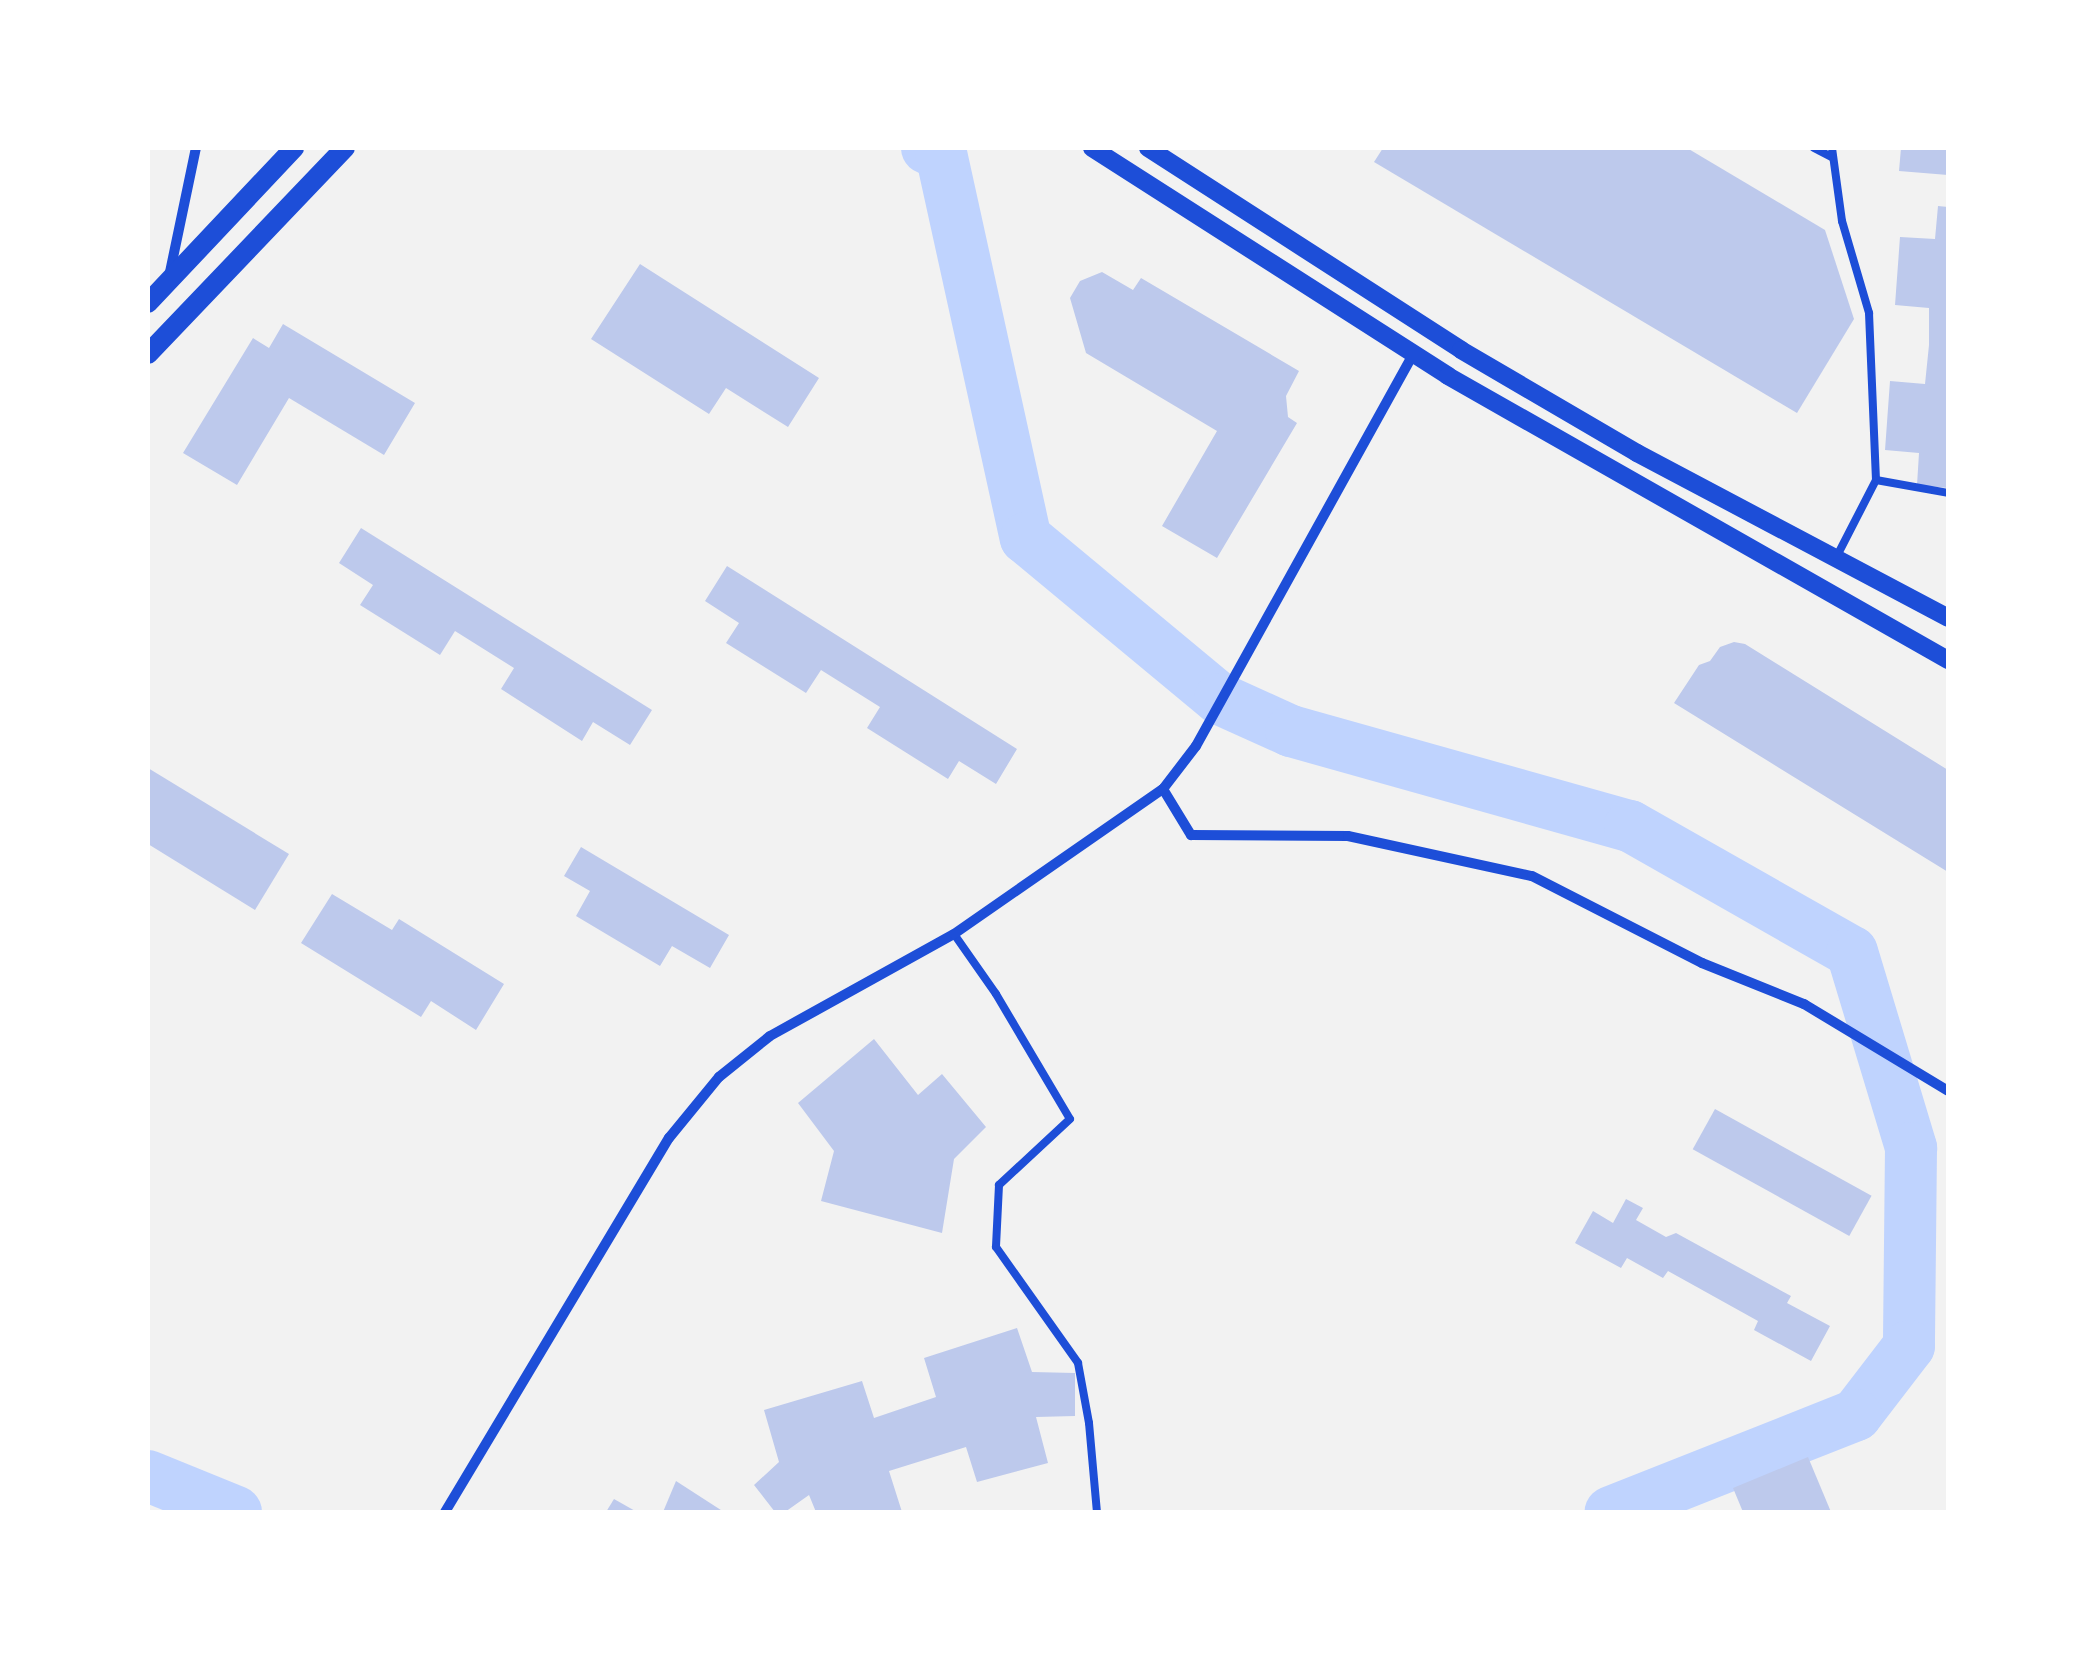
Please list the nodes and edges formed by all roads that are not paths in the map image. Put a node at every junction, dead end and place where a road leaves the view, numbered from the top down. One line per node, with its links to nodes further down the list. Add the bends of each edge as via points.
1 (196, 148): 8 (street)
2 (294, 148): 8 (main road)
3 (345, 148): 10 (main road)
4 (1092, 148): 11 (street)
5 (1148, 148): 14 (street, via 1461,350 1637,452)
6 (1814, 148): 7 (lane)
7 (1832, 152): 12 (lane, via 1842,222 1869,313)
8 (168, 283): 9 (main road)
9 (148, 303)
10 (148, 354)
11 (1413, 355): 16 (street); 17 (street, via 1196,746)
12 (1876, 480): 13 (lane); 14 (lane)
13 (1948, 493)
14 (1838, 556): 15 (street)
15 (1948, 618)
16 (1948, 660)
17 (1163, 789): 18 (street); 19 (street, via 1191,835 1348,836 1532,876 1702,963 1804,1004)
18 (954, 934): 20 (street, via 770,1036 719,1076 669,1138); 21 (lane, via 1070,1119 1000,1186 996,1248 1078,1363)
19 (1948, 1091)
20 (445, 1512)
21 (1097, 1512)

